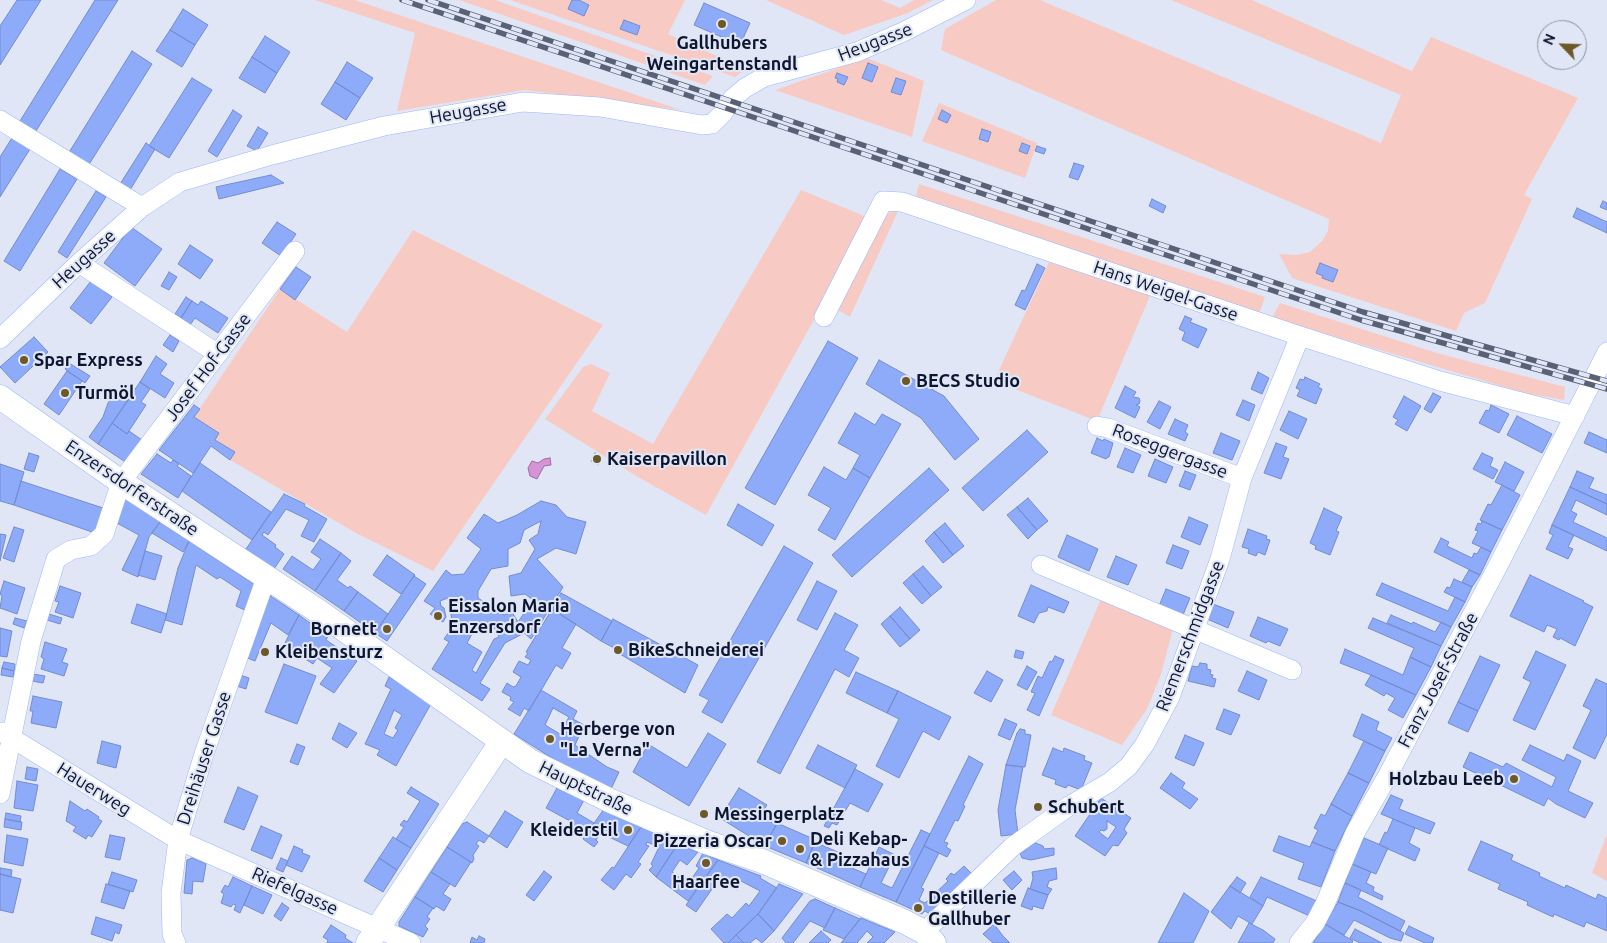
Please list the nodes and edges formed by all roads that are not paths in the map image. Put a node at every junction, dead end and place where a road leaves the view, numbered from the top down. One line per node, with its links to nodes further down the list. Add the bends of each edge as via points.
1 (966, 0): 3 (street, Heugasse, via 857,52 764,77 733,98 712,124 600,107 523,102 384,126 272,155 180,182)
2 (0, 120): 3 (street)
3 (142, 208): 5 (street, Heugasse)
4 (295, 251): 10 (street, Josef Hof-Gasse)
5 (79, 263): 8 (street, Heugasse); 10 (street)
6 (824, 317): 7 (street, Hans Weigel-Gasse, via 883,201 893,201)
7 (1300, 336): 12 (street, Hans Weigel-Gasse, via 1440,381); 14 (street, Riemerschmidgasse)
8 (0, 338)
9 (1607, 352): 12 (street, Franz Josef-Straße)
10 (218, 354): 15 (street, Josef Hof-Gasse)
11 (0, 397): 15 (main road, Enzersdorferstraße)
12 (1575, 416): 28 (street, Franz Josef-Straße, via 1388,775 1355,832 1325,904)
13 (1097, 426): 14 (street, Roseggergasse)
14 (1242, 478): 18 (street, Riemerschmidgasse, via 1220,559)
15 (121, 482): 17 (main road, Enzersdorferstraße); 20 (street, Josef Hof-Gasse, via 104,534 91,546 72,550 56,559)
16 (1041, 565): 18 (street)
17 (266, 578): 21 (main road, Hauptstraße); 23 (street, Dreihäuser Gasse, via 204,754)
18 (1193, 629): 19 (street); 25 (street, Riemerschmidgasse, via 1170,697 1145,744 1129,766 1012,847)
19 (1292, 670)
20 (6, 734): 22 (street); 23 (street, Hauerweg)
21 (502, 741): 24 (main road); 25 (main road, Hauptstraße, via 530,761 611,801 905,922)
22 (0, 794)
23 (178, 840): 24 (street, Riefelgasse); 26 (street, Dreihäuser Gasse, via 171,893 172,934)
24 (373, 935): 27 (street, Riefelgasse)
25 (929, 938)
26 (176, 943)
27 (412, 943)
28 (1299, 943)

